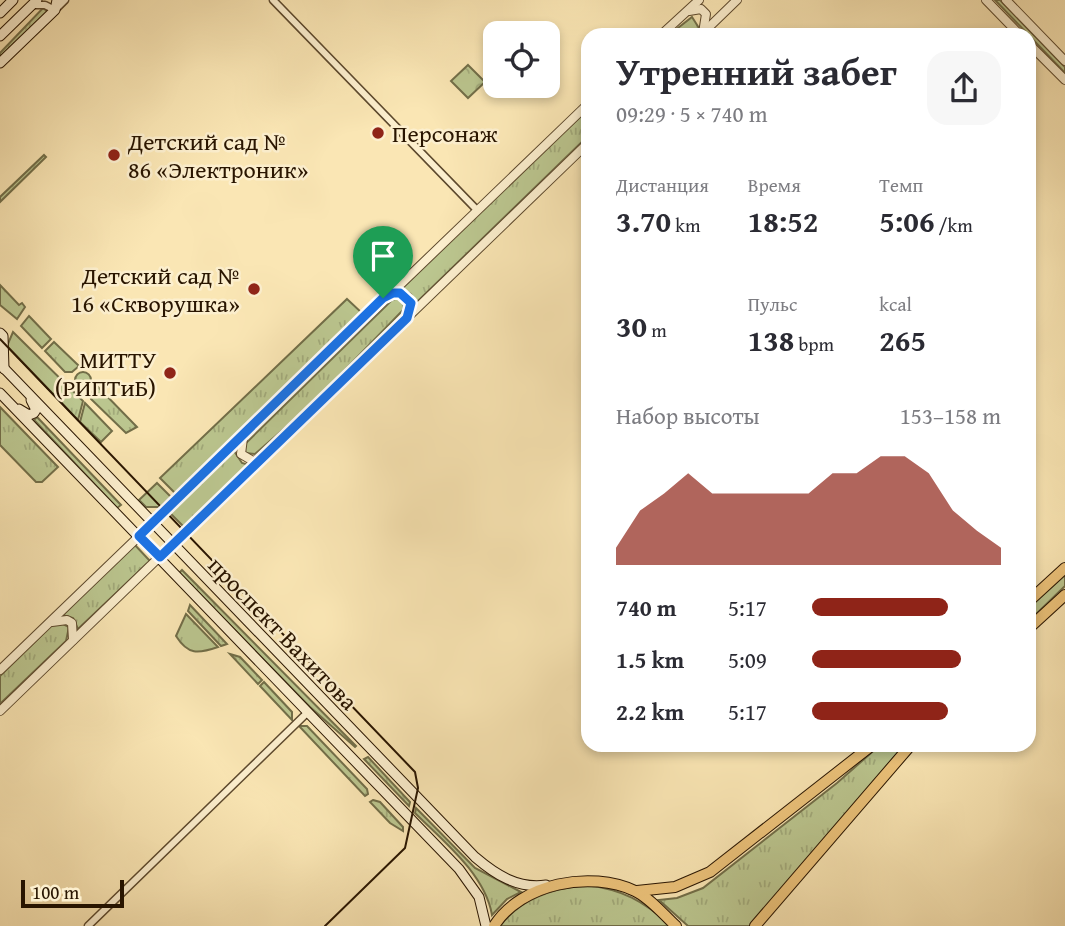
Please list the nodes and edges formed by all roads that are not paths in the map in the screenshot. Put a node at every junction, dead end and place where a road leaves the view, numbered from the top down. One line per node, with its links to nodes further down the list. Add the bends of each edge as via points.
1 (13, 0): 11 (main road)
2 (57, 0): 10 (main road)
3 (65, 0): 10 (street)
4 (273, 0): 26 (street)
5 (699, 0): 12 (street)
6 (737, 0): 15 (street)
7 (986, 0): 16 (street)
8 (1006, 0): 17 (street)
9 (34, 3): 10 (street); 19 (main road)
10 (55, 10): 22 (main road)
11 (0, 13)
12 (680, 18): 13 (street); 14 (street, via 693,8 701,9 706,14)
13 (669, 28)
14 (703, 28)
15 (708, 28)
16 (1013, 28)
17 (1033, 28)
18 (1036, 31): 21 (street)
19 (0, 36)
20 (1036, 51): 23 (street)
21 (1065, 61)
22 (0, 63)
23 (1065, 80)
24 (581, 111): 26 (street)
25 (581, 150): 28 (street)
26 (477, 210): 27 (street)
27 (383, 298): 28 (street, via 393,293 408,297 411,308); 34 (street)
28 (407, 318): 35 (street)
29 (0, 333): 30 (main road)
30 (2, 367): 32 (main road, проспект Вахитова)
31 (0, 393): 33 (main road, проспект Вахитова)
32 (27, 393): 33 (main road, via 34,413 29,415); 36 (main road, проспект Вахитова)
33 (12, 405): 37 (main road, проспект Вахитова)
34 (244, 435): 35 (street, via 241,454 253,461); 36 (street)
35 (262, 458): 38 (street)
36 (152, 523): 37 (street); 38 (main road, проспект Вахитова)
37 (139, 536): 39 (main road, проспект Вахитова); 43 (street)
38 (172, 545): 39 (street); 49 (main road, проспект Вахитова)
39 (160, 557): 45 (street); 48 (main road, проспект Вахитова)
40 (1065, 568): 41 (main road)
41 (1036, 595)
42 (1065, 595): 44 (main road)
43 (51, 622): 45 (street, via 68,620); 46 (street)
44 (1036, 622)
45 (73, 640): 47 (street)
46 (0, 670)
47 (2, 708)
48 (308, 712): 50 (main road, проспект Вахитова); 55 (street)
49 (357, 736): 50 (main road, via 364,756); 53 (main road, проспект Вахитова, via 485,866 521,885)
50 (343, 748): 56 (main road, проспект Вахитова, via 471,883)
51 (863, 752): 54 (main road, via 710,872 675,887)
52 (905, 752): 59 (main road)
53 (561, 883): 54 (main road, via 589,881); 57 (main road, via 510,907)
54 (637, 891): 58 (main road)
55 (88, 926)
56 (486, 926)
57 (495, 926)
58 (676, 926)
59 (755, 926)

